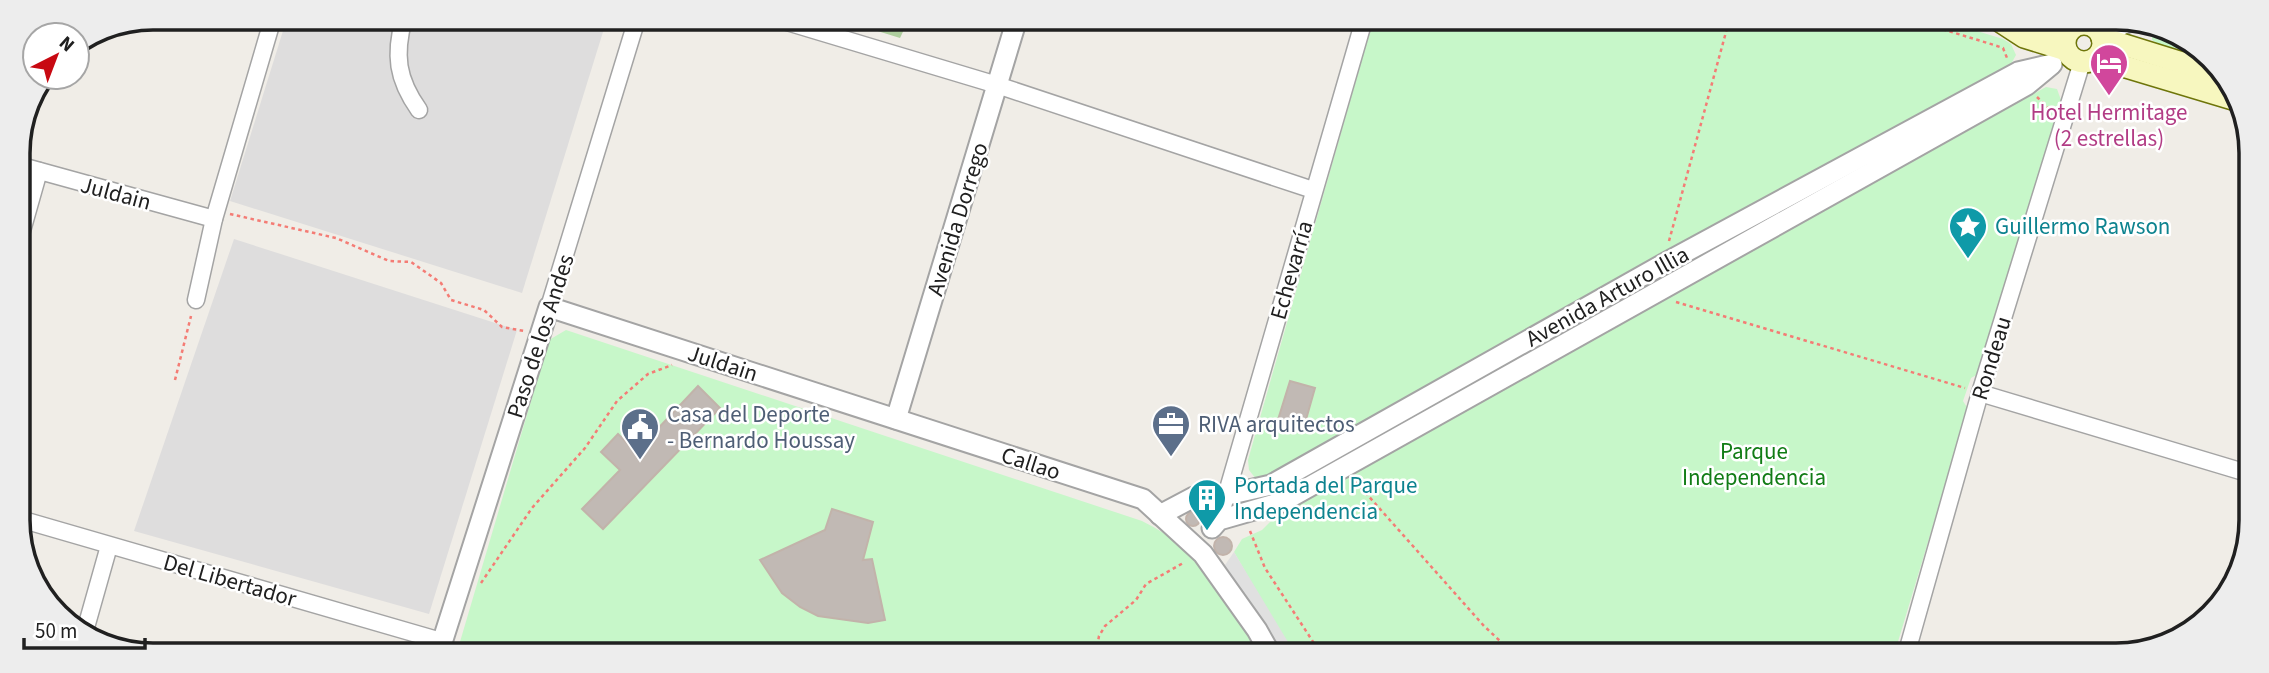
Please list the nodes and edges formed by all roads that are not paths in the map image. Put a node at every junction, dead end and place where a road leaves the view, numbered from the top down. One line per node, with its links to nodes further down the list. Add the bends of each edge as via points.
1 (269, 30): 19 (street)
2 (403, 30): 14 (street, via 402,84)
3 (634, 30): 21 (street, Paso de los Andes)
4 (814, 30): 12 (street)
5 (1014, 30): 12 (street, Avenida Dorrego)
6 (1361, 30): 17 (street, Echevarría)
7 (2013, 30): 10 (main road, via 2024,37)
8 (2056, 30): 10 (main road)
9 (2111, 30): 10 (street, Avenida Arturo Illia)
10 (2082, 44): 11 (main road); 13 (main road); 22 (street, Rondeau); 25 (street, Avenida Arturo Illia, via 2018,72 1667,262 1271,485); 28 (street, Avenida Arturo Illia, via 2027,85 1282,502)
11 (2210, 73)
12 (998, 85): 17 (street); 23 (street, Avenida Dorrego)
13 (2226, 96)
14 (419, 110)
15 (30, 168): 16 (street, Juldain)
16 (39, 171): 18 (street); 19 (street, Juldain)
17 (1313, 190): 25 (street, Echevarría)
18 (30, 202)
19 (214, 219): 20 (street)
20 (196, 300)
21 (550, 307): 23 (street, Juldain); 32 (street, Paso de los Andes)
22 (1974, 391): 24 (street); 34 (street, Rondeau)
23 (896, 419): 26 (street, Callao, via 1143,499)
24 (2239, 471)
25 (1227, 495): 26 (street, Avenida Arturo Illia, via 1194,496); 28 (street, Echevarría)
26 (1160, 515): 28 (street, Callao)
27 (30, 522): 29 (street, Del Libertador)
28 (1206, 537): 33 (street, Callao)
29 (109, 546): 30 (street); 31 (street, Del Libertador)
30 (87, 625)
31 (430, 643)
32 (441, 643)
33 (1264, 643)
34 (1909, 643)

